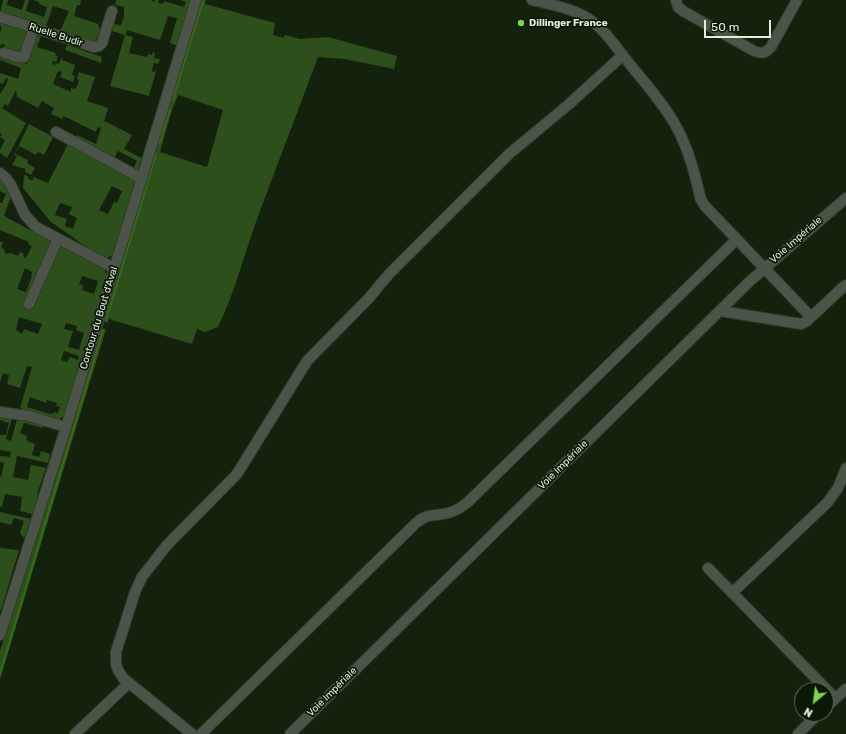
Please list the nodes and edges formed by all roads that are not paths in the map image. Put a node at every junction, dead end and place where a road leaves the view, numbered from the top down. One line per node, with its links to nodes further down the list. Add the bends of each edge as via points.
1 (196, 0): 12 (street, Contour du Bout d'Aval)
2 (532, 0): 9 (street, via 562,7 584,16 601,28)
3 (676, 0): 4 (street, via 678,7 686,13 762,53 771,47)
4 (797, 0)
5 (112, 11): 7 (street, Ruelle Budir, via 102,43 96,47)
6 (0, 17): 7 (street, Ruelle Budir)
7 (34, 28): 8 (street, via 24,56)
8 (4, 53)
9 (623, 55): 15 (street, via 657,98 676,128 690,158 702,203); 28 (street, via 510,154 389,274 307,361 234,478 167,545 142,577 116,652 118,670)
10 (56, 132): 12 (street)
11 (0, 173): 14 (street, via 11,185 31,223)
12 (141, 178): 16 (street, Contour du Bout d'Aval)
13 (844, 199): 17 (street, Voie Impériale)
14 (58, 239): 16 (street); 19 (street)
15 (736, 240): 17 (street); 34 (street, via 468,502 456,511 430,515 416,523)
16 (114, 268): 23 (street, Contour du Bout d'Aval)
17 (764, 269): 20 (street, Voie Impériale); 21 (street)
18 (846, 285): 21 (street)
19 (29, 304)
20 (720, 311): 21 (street, via 798,324); 35 (street, Voie Impériale)
21 (811, 317)
22 (0, 412): 23 (street, via 16,413)
23 (66, 427): 27 (street, Contour du Bout d'Aval)
24 (846, 468): 26 (street, via 838,488 827,503)
25 (708, 568): 26 (street)
26 (732, 593): 30 (street)
27 (0, 635)
28 (129, 683): 32 (street); 33 (street)
29 (846, 689): 30 (street)
30 (835, 698)
31 (810, 722): 36 (street)
32 (75, 734)
33 (192, 734)
34 (201, 734)
35 (290, 734)
36 (798, 734)

